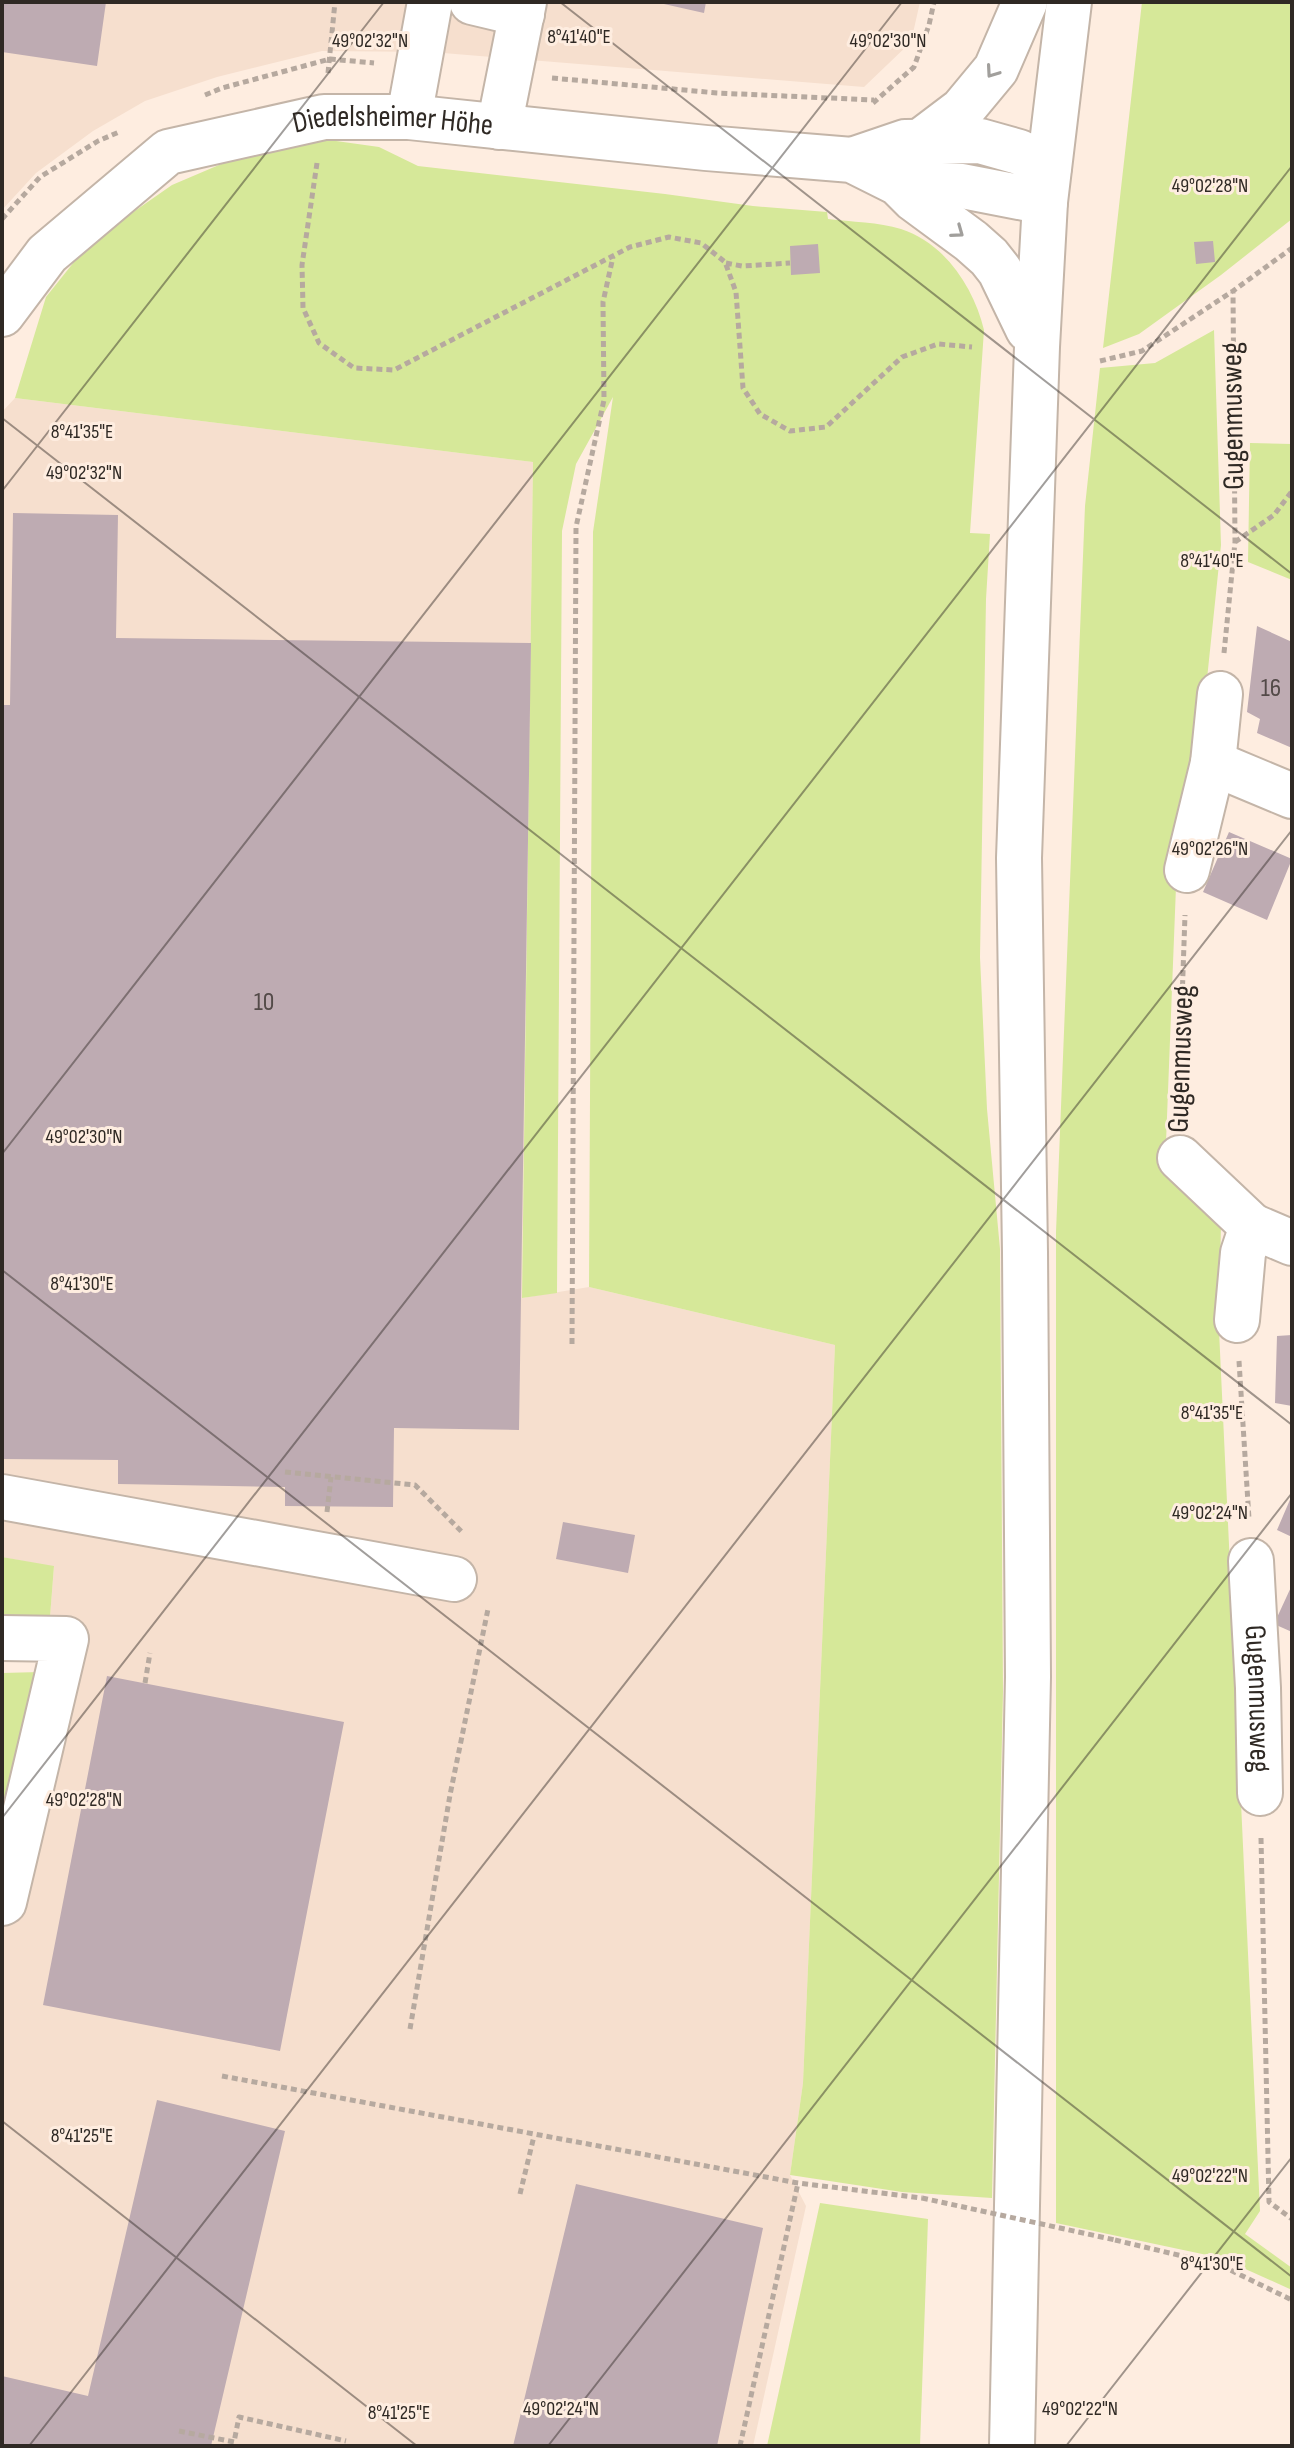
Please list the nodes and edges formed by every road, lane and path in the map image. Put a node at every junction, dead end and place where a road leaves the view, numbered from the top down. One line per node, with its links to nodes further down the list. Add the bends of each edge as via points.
1 (335, 2): 8 (path, via 330,59)
2 (430, 2): 8 (main road)
3 (472, 2): 7 (main road)
4 (934, 2): 9 (path, via 914,67 874,100 717,93)
5 (1025, 2): 13 (main road, one-way to 13, via 996,69 962,110)
6 (1069, 2): 16 (main road)
7 (523, 8): 9 (main road)
8 (417, 66): 11 (main road)
9 (510, 74): 12 (main road)
10 (324, 117): 11 (main road, Diedelsheimer Höhe); 18 (path, via 302,265 303,308 319,343 354,368 394,370); 22 (main road, Diedelsheimer Höhe, via 168,152 47,254)
11 (409, 117): 12 (main road, Diedelsheimer Höhe)
12 (499, 127): 14 (main road, Diedelsheimer Höhe)
13 (921, 141): 14 (main road); 16 (main road, via 980,141 1019,152)
14 (852, 160): 15 (main road)
15 (898, 183): 16 (main road); 23 (main road, one-way to 23, via 989,257)
16 (1047, 184): 23 (main road)
17 (1292, 248): 21 (path)
18 (613, 256): 19 (path, via 669,237 701,243); 36 (path, via 603,302 604,400 576,527)
19 (725, 262): 20 (path); 24 (path, via 736,292 743,388 760,414 790,431 826,427 902,357 938,344)
20 (790, 263)
21 (1233, 291): 25 (path, via 1142,351); 27 (path, Gugenmusweg)
22 (2, 314)
23 (1032, 338): 61 (main road, via 1019,858 1028,1677)
24 (972, 347)
25 (1100, 361)
26 (1292, 491): 27 (path, via 1274,515)
27 (1235, 542): 28 (path, Gugenmusweg)
28 (1220, 694): 29 (main road)
29 (1213, 763): 30 (main road); 31 (main road)
30 (1292, 796)
31 (1187, 870): 32 (path, Gugenmusweg)
32 (1180, 1158): 33 (main road, Gugenmusweg)
33 (1252, 1226): 34 (main road); 35 (main road, via 1243,1253)
34 (1292, 1243)
35 (1237, 1320): 43 (path)
36 (572, 1344)
37 (285, 1472): 38 (path)
38 (331, 1477): 40 (path); 41 (path, via 415,1485)
39 (2, 1497): 42 (main road)
40 (326, 1525): 42 (main road, via 291,1519); 44 (main road, via 381,1535)
41 (466, 1536)
42 (251, 1542): 44 (main road)
43 (1251, 1561): 48 (main road, Gugenmusweg)
44 (452, 1582): 51 (path, via 450,1795)
45 (2, 1638): 50 (main road, via 66,1639)
46 (150, 1653): 47 (path)
47 (145, 1683)
48 (1275, 1695): 49 (main road, Gugenmusweg)
49 (1260, 1793): 56 (path, Gugenmusweg, via 1269,2202)
50 (2, 1903)
51 (410, 2029)
52 (222, 2076): 53 (path)
53 (534, 2136): 54 (path); 55 (path)
54 (798, 2183): 57 (path, bridge, via 922,2198 1115,2240 1220,2265); 60 (path)
55 (520, 2194)
56 (1292, 2219)
57 (1292, 2300)
58 (179, 2431): 59 (path, via 234,2442 239,2417)
59 (346, 2441)
60 (740, 2446)
61 (1012, 2446)

